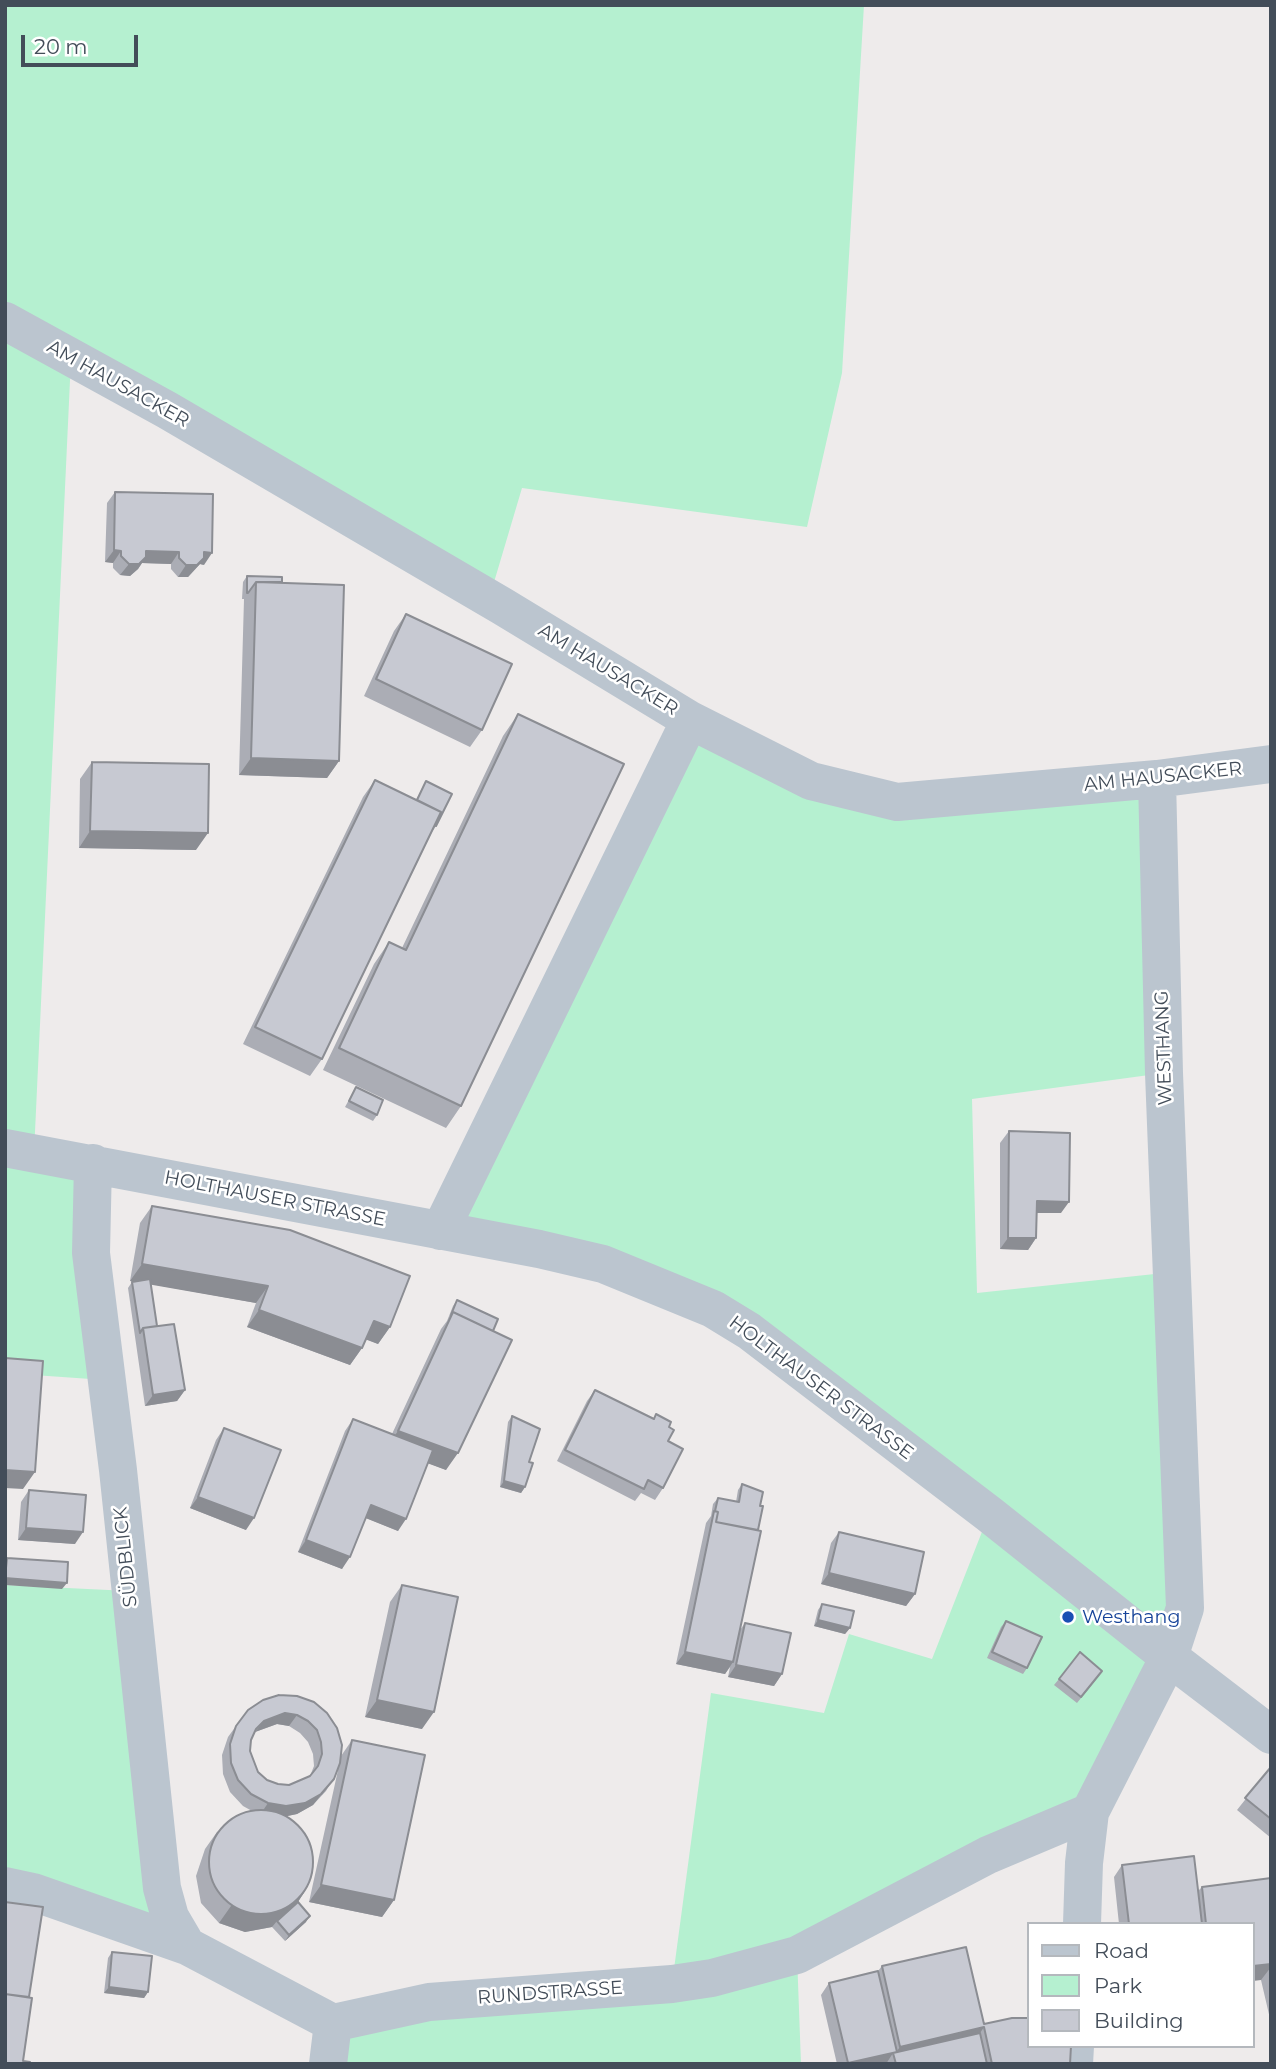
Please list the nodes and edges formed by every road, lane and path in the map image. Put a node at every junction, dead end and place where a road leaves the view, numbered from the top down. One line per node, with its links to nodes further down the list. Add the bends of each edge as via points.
1 (5, 321): 2 (street, AM HAUSACKER, via 249,458)
2 (690, 720): 4 (street, AM HAUSACKER, via 811,781 897,803); 7 (street)
3 (1271, 764): 4 (street, AM HAUSACKER)
4 (1157, 779): 8 (street, WESTHANG, via 1185,1608)
5 (5, 1148): 6 (street, HOLTHAUSER STRASSE)
6 (93, 1163): 7 (street, HOLTHAUSER STRASSE); 13 (street, SÜDBLICK, via 91,1253 162,1888 170,1917)
7 (440, 1231): 8 (street, HOLTHAUSER STRASSE, via 603,1264 713,1309 749,1331 979,1506)
8 (1169, 1657): 9 (street, HOLTHAUSER STRASSE); 10 (street, WESTHANG)
9 (1271, 1735)
10 (1090, 1812): 12 (street, WESTHANG); 14 (street, RUNDSTRASSE, via 988,1855 797,1955 672,1984 429,2003)
11 (5, 1886): 13 (street)
12 (1082, 1922)
13 (187, 1946): 14 (street)
14 (332, 2023): 15 (street)
15 (328, 2064)

